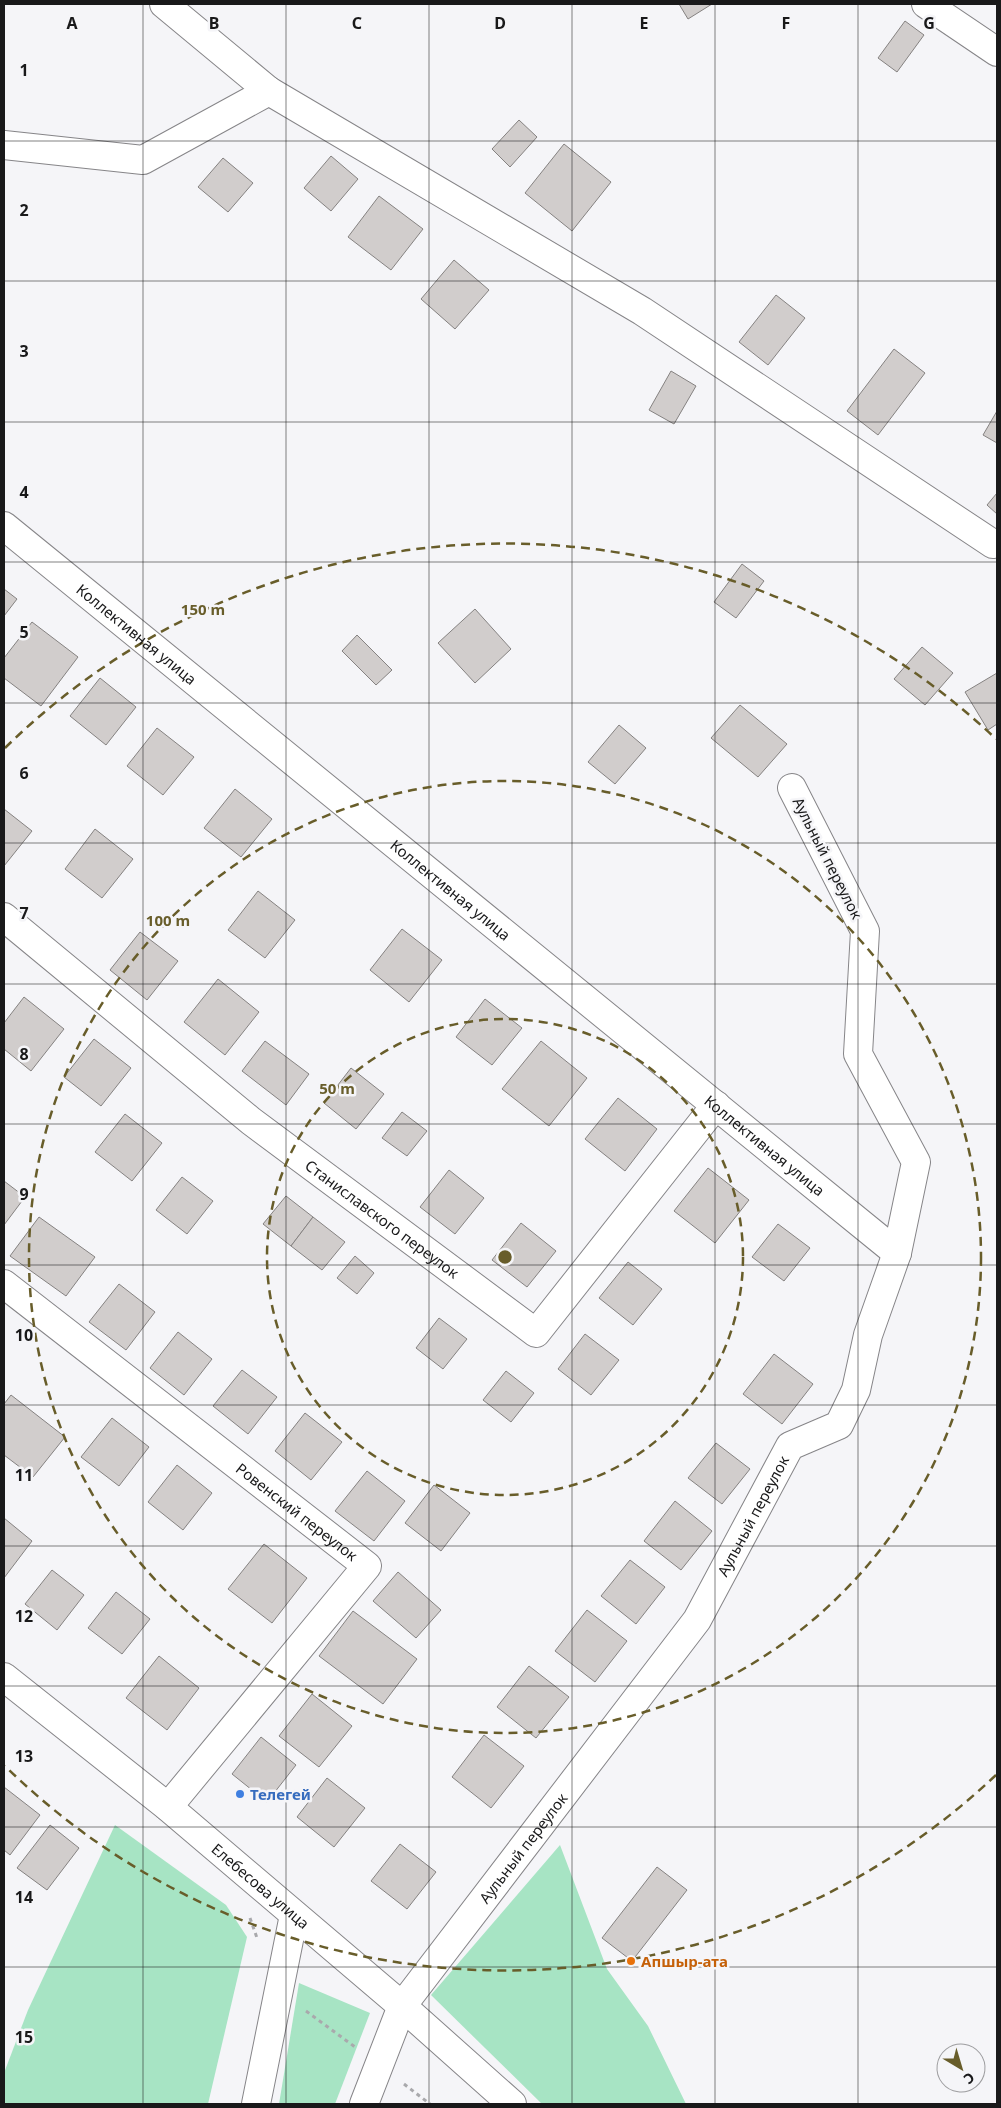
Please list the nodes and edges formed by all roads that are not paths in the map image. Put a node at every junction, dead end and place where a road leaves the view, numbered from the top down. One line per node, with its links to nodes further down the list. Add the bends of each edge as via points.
1 (164, 4): 4 (street)
2 (926, 4): 3 (street)
3 (997, 52)
4 (269, 91): 5 (street, via 143,160); 7 (street, via 642,311)
5 (4, 145)
6 (4, 526): 10 (street, Коллективная улица)
7 (994, 544)
8 (792, 788): 11 (street, Аульный переулок, via 865,930 858,1054 916,1162)
9 (4, 917): 10 (street, Станиславского переулок, via 251,1121 536,1333)
10 (716, 1105): 11 (street, Коллективная улица)
11 (898, 1253): 16 (street, Аульный переулок, via 868,1335 856,1390 839,1424 790,1446 697,1620)
12 (4, 1284): 14 (street, Ровенский переулок, via 367,1566)
13 (4, 1677): 14 (street, Елебесова улица)
14 (168, 1807): 15 (street, Елебесова улица)
15 (294, 1916): 16 (street, Елебесова улица); 17 (street)
16 (402, 2006): 18 (street, Аульный переулок); 19 (street, Елебесова улица)
17 (256, 2104)
18 (364, 2104)
19 (512, 2104)

